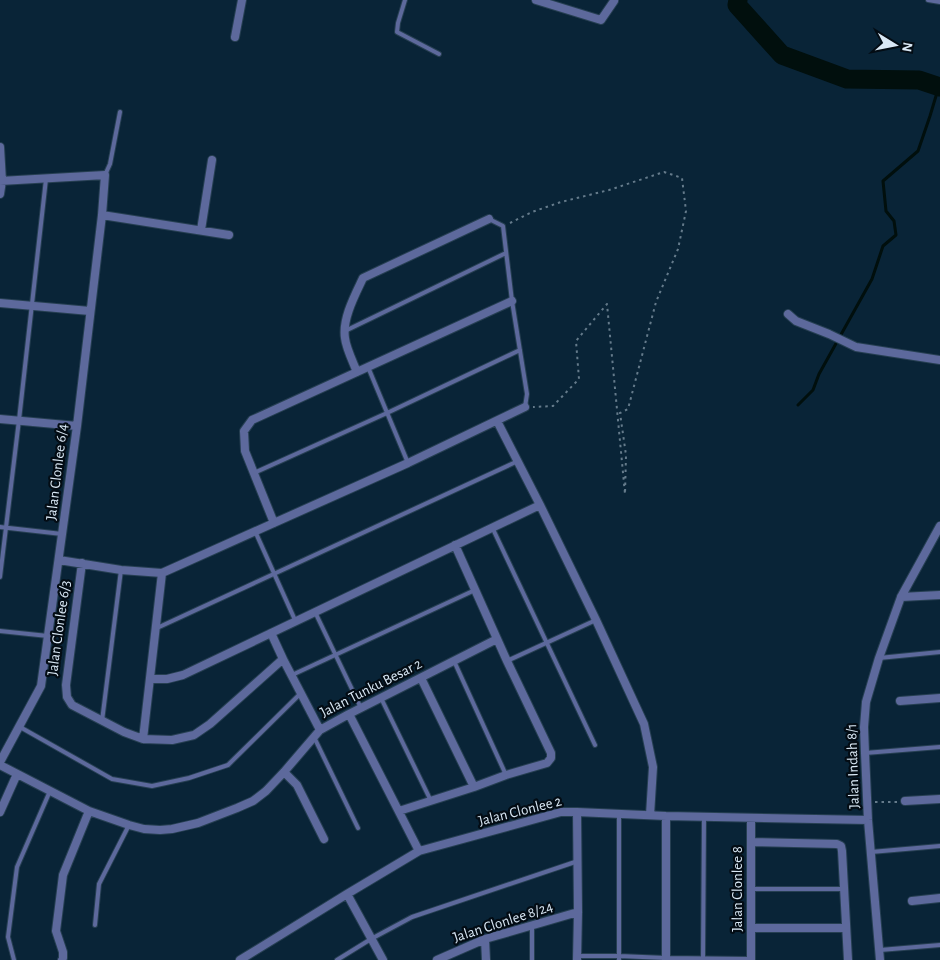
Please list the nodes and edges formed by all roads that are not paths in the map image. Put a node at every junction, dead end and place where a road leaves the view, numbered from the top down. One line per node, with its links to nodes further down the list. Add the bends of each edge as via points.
1 (242, 0): 7 (street)
2 (405, 0): 8 (lane, via 397,32)
3 (536, 0): 5 (street, via 601,20)
4 (928, 0): 6 (lane)
5 (614, 1)
6 (940, 2)
7 (234, 37)
8 (439, 54)
9 (120, 112): 12 (lane, via 110,164)
10 (0, 147): 14 (street)
11 (212, 160): 18 (street)
12 (105, 174): 13 (street); 16 (street, Jalan Clonlee 6/4)
13 (46, 179): 14 (street); 23 (lane)
14 (1, 181): 15 (street)
15 (0, 194)
16 (102, 215): 18 (street); 24 (street, Jalan Clonlee 6/4)
17 (488, 219): 20 (lane, via 503,226); 26 (street, via 364,278 354,296)
18 (201, 230): 19 (street)
19 (229, 235)
20 (506, 253): 21 (lane); 26 (lane)
21 (512, 301): 27 (lane); 29 (street)
22 (0, 303): 23 (street)
23 (32, 306): 24 (street); 34 (lane)
24 (90, 311): 36 (street, Jalan Clonlee 6/4)
25 (788, 314): 28 (street, via 796,321 856,347)
26 (345, 331): 30 (street)
27 (520, 350): 31 (lane, via 527,394); 32 (lane)
28 (940, 360)
29 (368, 367): 30 (street); 32 (lane)
30 (357, 372): 39 (street, via 252,420 244,431 245,450)
31 (525, 407): 35 (street)
32 (387, 413): 38 (lane); 39 (lane)
33 (0, 418): 34 (street)
34 (19, 420): 36 (street); 45 (lane)
35 (497, 421): 37 (street); 38 (street)
36 (77, 426): 47 (street, Jalan Clonlee 6/4)
37 (518, 461): 40 (street); 53 (lane)
38 (408, 463): 41 (street)
39 (254, 472): 41 (street)
40 (540, 505): 44 (street); 59 (street)
41 (274, 523): 46 (street)
42 (940, 526): 57 (street, Jalan Indah 8/1)
43 (0, 527): 45 (lane)
44 (492, 527): 48 (street); 66 (lane)
45 (6, 528): 47 (lane); 54 (lane)
46 (255, 531): 52 (street); 53 (lane)
47 (62, 534): 49 (street, Jalan Clonlee 6/4)
48 (455, 545): 55 (street); 58 (street)
49 (59, 560): 50 (street); 64 (street, Jalan Clonlee 6/4)
50 (82, 563): 51 (street); 82 (street, Jalan Clonlee 6/3, via 67,697 72,705)
51 (121, 570): 52 (street); 82 (lane)
52 (162, 573): 61 (street)
53 (274, 574): 60 (lane); 61 (lane)
54 (0, 577)
55 (475, 590): 65 (street); 68 (lane)
56 (940, 595): 57 (street)
57 (901, 597): 69 (street, Jalan Indah 8/1)
58 (315, 612): 60 (street); 68 (lane)
59 (596, 620): 66 (lane); 104 (street, via 644,724 653,767)
60 (296, 621): 63 (street)
61 (156, 629): 75 (street)
62 (0, 631): 64 (lane)
63 (271, 633): 70 (street); 75 (street, via 183,675)
64 (48, 636): 83 (street, Jalan Clonlee 6/4, via 41,686)
65 (497, 639): 71 (street, Jalan Tunku Besar 2); 72 (street)
66 (547, 642): 72 (lane); 87 (lane)
67 (940, 652): 69 (lane)
68 (335, 655): 73 (lane); 80 (lane)
69 (879, 658): 89 (street, Jalan Indah 8/1, via 866,702)
70 (283, 659): 73 (street); 86 (street, via 194,735 172,740)
71 (454, 661): 74 (street, Jalan Tunku Besar 2); 93 (lane)
72 (507, 661): 93 (street, via 551,758)
73 (291, 675): 76 (street)
74 (421, 678): 77 (street, Jalan Tunku Besar 2); 94 (street)
75 (150, 680): 86 (street)
76 (301, 693): 83 (lane, via 228,765 152,786 112,779); 84 (street)
77 (381, 698): 80 (street, Jalan Tunku Besar 2); 97 (lane)
78 (940, 698): 79 (street)
79 (900, 701)
80 (361, 708): 81 (street, Jalan Tunku Besar 2)
81 (349, 714): 84 (street, Jalan Tunku Besar 2); 100 (street)
82 (102, 721): 86 (street)
83 (19, 727): 90 (street, Jalan Clonlee 6/4)
84 (320, 730): 85 (street, Jalan Tunku Besar 2)
85 (314, 737): 91 (street, Jalan Tunku Besar 2); 110 (lane)
86 (143, 739)
87 (595, 745)
88 (940, 747): 89 (lane)
89 (865, 753): 108 (street, Jalan Indah 8/1)
90 (0, 764): 92 (street, Jalan Tunku Besar 2)
91 (284, 772): 109 (street, Jalan Tunku Besar 2, via 252,801 198,822 160,830); 111 (street, via 297,785)
92 (17, 774): 95 (street, Jalan Tunku Besar 2); 101 (street)
93 (506, 775): 94 (street)
94 (474, 788): 97 (street)
95 (50, 791): 99 (street, Jalan Tunku Besar 2); 136 (lane, via 17,867 8,938)
96 (940, 799): 98 (street)
97 (431, 801): 100 (street)
98 (905, 802)
99 (90, 811): 109 (street, Jalan Tunku Besar 2); 137 (street, via 62,875 56,931 63,952)
100 (399, 811): 114 (street)
101 (0, 812)
102 (577, 812): 103 (street, Jalan Clonlee 2); 114 (street, Jalan Clonlee 2, via 561,812); 116 (street)
103 (619, 814): 104 (street, Jalan Clonlee 2); 132 (lane)
104 (650, 815): 105 (street, Jalan Clonlee 2)
105 (666, 816): 106 (street, Jalan Clonlee 2); 134 (street)
106 (704, 817): 107 (street, Jalan Clonlee 2); 135 (lane)
107 (751, 818): 108 (street, Jalan Clonlee 2); 112 (street, Jalan Clonlee 8)
108 (868, 820): 115 (street, Jalan Indah 8/1)
109 (129, 825): 123 (lane, via 100,884)
110 (358, 828)
111 (324, 838)
112 (751, 842): 117 (street, Jalan Clonlee 8); 118 (street, via 841,846)
113 (940, 846): 115 (lane)
114 (419, 851): 119 (street, Jalan Clonlee 2)
115 (871, 852): 130 (street, Jalan Indah 8/1)
116 (578, 861): 122 (street); 127 (lane, via 412,917)
117 (751, 889): 118 (lane); 125 (street, Jalan Clonlee 8)
118 (844, 889): 126 (street)
119 (346, 894): 127 (street); 138 (street, Jalan Clonlee 2)
120 (940, 898): 121 (street)
121 (912, 901)
122 (578, 912): 124 (street, Jalan Clonlee 8/24); 131 (street)
123 (95, 925)
124 (532, 926): 128 (street, Jalan Clonlee 8/24); 142 (lane)
125 (751, 928): 126 (street); 143 (street, Jalan Clonlee 8)
126 (846, 928): 144 (street)
127 (371, 939): 139 (lane); 140 (street)
128 (485, 939): 133 (street, Jalan Clonlee 8/24); 141 (street)
129 (940, 945): 130 (lane)
130 (880, 950): 145 (street, Jalan Indah 8/1)
131 (577, 958): 132 (lane)
132 (619, 958): 134 (lane)
133 (440, 959)
134 (666, 959): 135 (lane)
135 (703, 959): 143 (lane)
136 (14, 960)
137 (62, 960)
138 (241, 960)
139 (337, 960)
140 (384, 960)
141 (486, 960)
142 (532, 960)
143 (751, 960)
144 (848, 960)
145 (880, 960)

